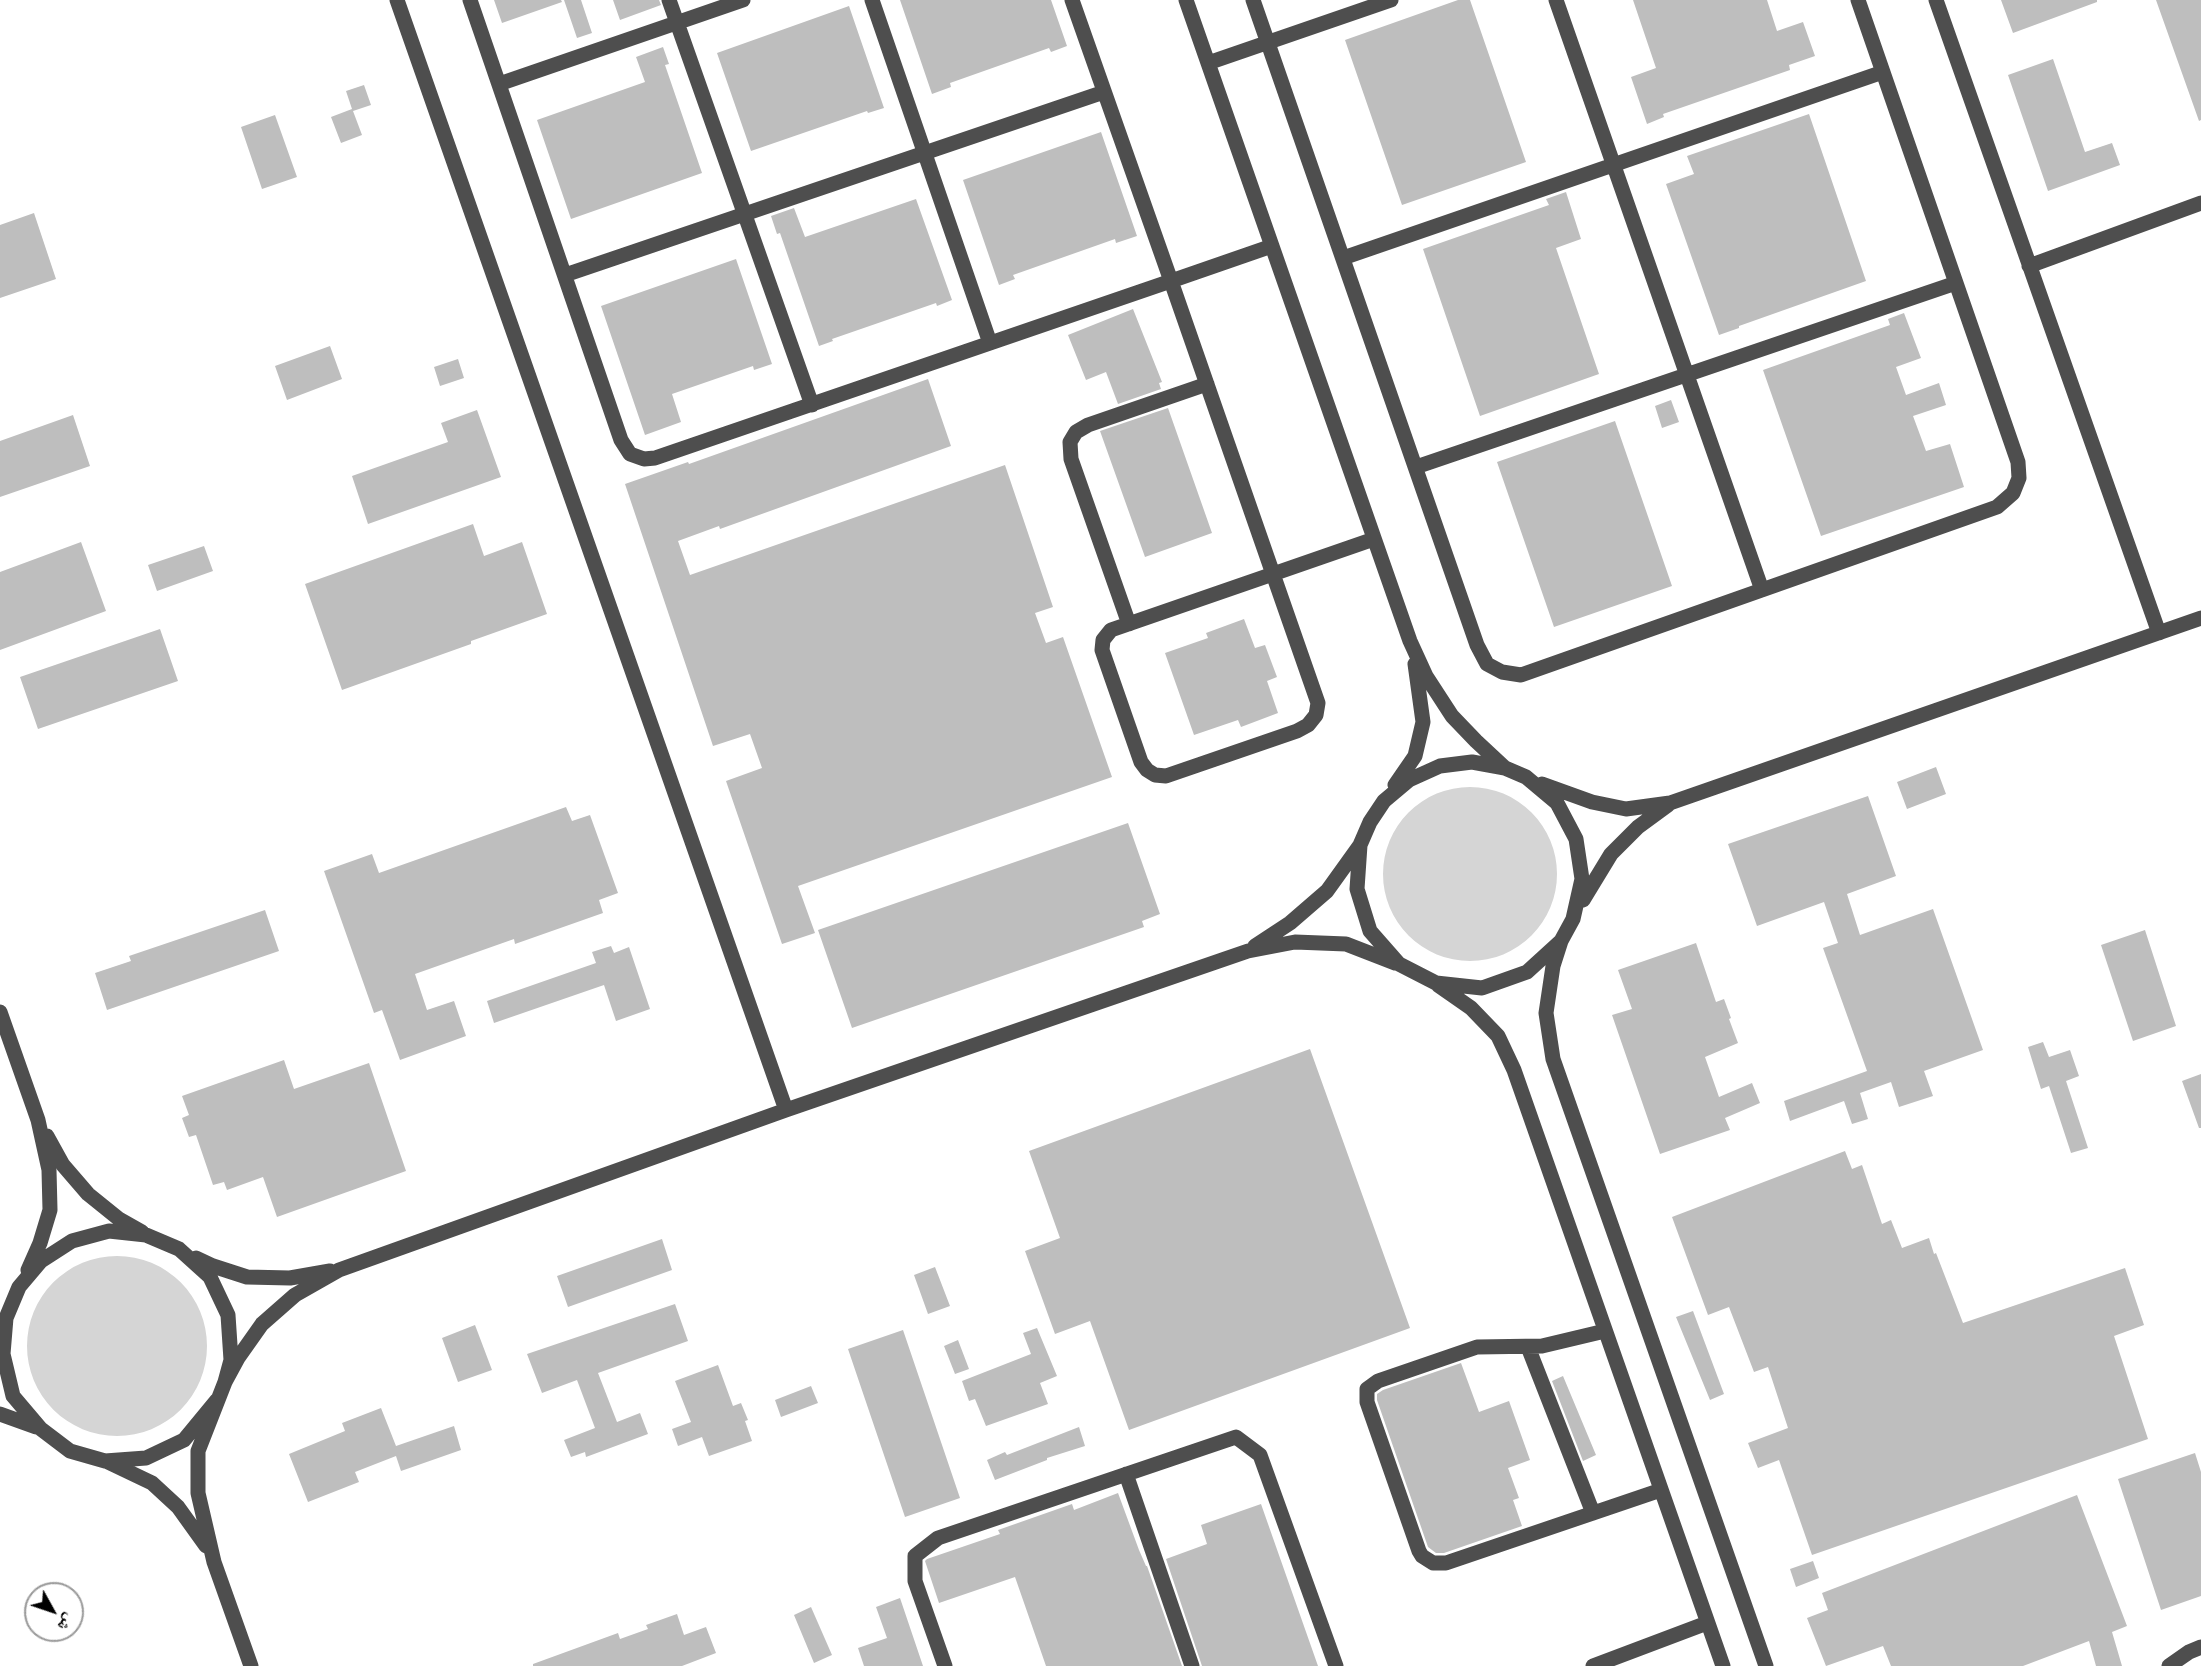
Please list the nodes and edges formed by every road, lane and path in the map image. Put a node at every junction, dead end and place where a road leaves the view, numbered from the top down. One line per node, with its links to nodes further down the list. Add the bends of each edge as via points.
1 (397, 0): 52 (street)
2 (470, 0): 17 (street)
3 (669, 0): 13 (street)
4 (743, 0): 13 (street)
5 (872, 0): 19 (street)
6 (1072, 0): 18 (street)
7 (1186, 0): 15 (street)
8 (1253, 0): 14 (street)
9 (1391, 0): 14 (street)
10 (1556, 0): 20 (street)
11 (1858, 0): 16 (street)
12 (1936, 0): 25 (street)
13 (677, 23): 17 (street); 22 (street)
14 (1268, 42): 15 (street); 24 (street)
15 (1208, 63): 23 (street)
16 (1883, 72): 20 (street); 28 (street)
17 (499, 84): 26 (street)
18 (1104, 92): 19 (street); 27 (street)
19 (924, 152): 22 (street); 29 (street)
20 (1613, 165): 24 (street); 30 (street)
21 (2201, 203): 25 (street)
22 (744, 213): 26 (street); 32 (street)
23 (1272, 246): 27 (street); 34 (street)
24 (1343, 258): 33 (street)
25 (2029, 266): 39 (street)
26 (565, 275): 32 (street, via 621,440 630,454 655,458)
27 (1171, 281): 29 (street); 31 (street)
28 (1956, 283): 30 (street); 36 (street, via 2018,462 2019,478 2013,493 1997,507)
29 (990, 343): 32 (street)
30 (1687, 375): 33 (street); 36 (street)
31 (1207, 384): 35 (street); 38 (street, via 1088,424 1070,442 1071,459)
32 (812, 405)
33 (1416, 467): 36 (street, via 1477,645 1487,664 1502,672 1521,675)
34 (1374, 539): 35 (street); 40 (street)
35 (1273, 574): 38 (street); 38 (street, via 1318,703 1316,715 1298,731 1167,776 1155,775 1141,762 1102,650 1103,640 1111,630)
36 (1762, 590)
37 (2201, 618): 39 (street)
38 (1129, 624)
39 (2159, 633): 44 (street)
40 (1410, 641): 41 (street, via 1426,676 1452,716); 43 (street, via 1424,722 1415,756)
41 (1505, 768): 42 (street); 43 (street, via 1472,762 1440,766 1409,780)
42 (1526, 777): 44 (street, via 1563,793 1626,809); 46 (street, via 1557,803 1576,839 1582,879)
43 (1384, 801): 45 (street)
44 (1670, 804): 46 (street, via 1638,827 1611,854)
45 (1360, 845): 48 (street, via 1328,891); 49 (street, via 1357,889 1370,931)
46 (1573, 919): 47 (street)
47 (1562, 941): 50 (street, via 1527,972 1482,988); 78 (street, via 1553,966 1546,1013 1553,1059)
48 (1248, 951): 49 (street, via 1295,942 1346,944); 52 (street)
49 (1399, 964): 50 (street)
50 (1436, 983): 59 (street, via 1471,1008 1498,1036 1514,1070)
51 (0, 1012): 53 (street)
52 (786, 1110): 56 (street)
53 (38, 1120): 54 (street, via 63,1165 88,1194); 57 (street, via 49,1170 50,1210 40,1243)
54 (146, 1235): 55 (street); 57 (street, via 110,1231 72,1240 41,1261)
55 (179, 1249): 56 (street, via 247,1277 290,1278); 61 (street, via 210,1277 228,1315 231,1360)
56 (339, 1270): 61 (street, via 295,1295 262,1324)
57 (19, 1287): 58 (street)
58 (3, 1324): 64 (street, via 3,1354 13,1396)
59 (1605, 1331): 60 (street); 67 (street)
60 (1528, 1347): 68 (street); 68 (street, via 1477,1347 1378,1381 1367,1389 1367,1402 1419,1551 1427,1561 1446,1563)
61 (225, 1382): 62 (street)
62 (217, 1400): 65 (street, via 184,1440 146,1458); 69 (street, via 198,1450 198,1493)
63 (0, 1414): 64 (street)
64 (41, 1429): 65 (street, via 70,1451)
65 (105, 1461): 69 (street, via 152,1483 178,1507 201,1536)
66 (1126, 1474): 74 (street, via 938,1538 915,1556 915,1581); 75 (street); 76 (street, via 1236,1437 1260,1455)
67 (1661, 1490): 68 (street); 70 (street)
68 (1593, 1513)
69 (214, 1562): 73 (street)
70 (1707, 1623): 72 (street); 77 (street)
71 (2201, 1647): 79 (street)
72 (1717, 1663)
73 (251, 1666)
74 (945, 1666)
75 (1192, 1666)
76 (1336, 1666)
77 (1593, 1666)
78 (1766, 1666)
79 (2169, 1666)

